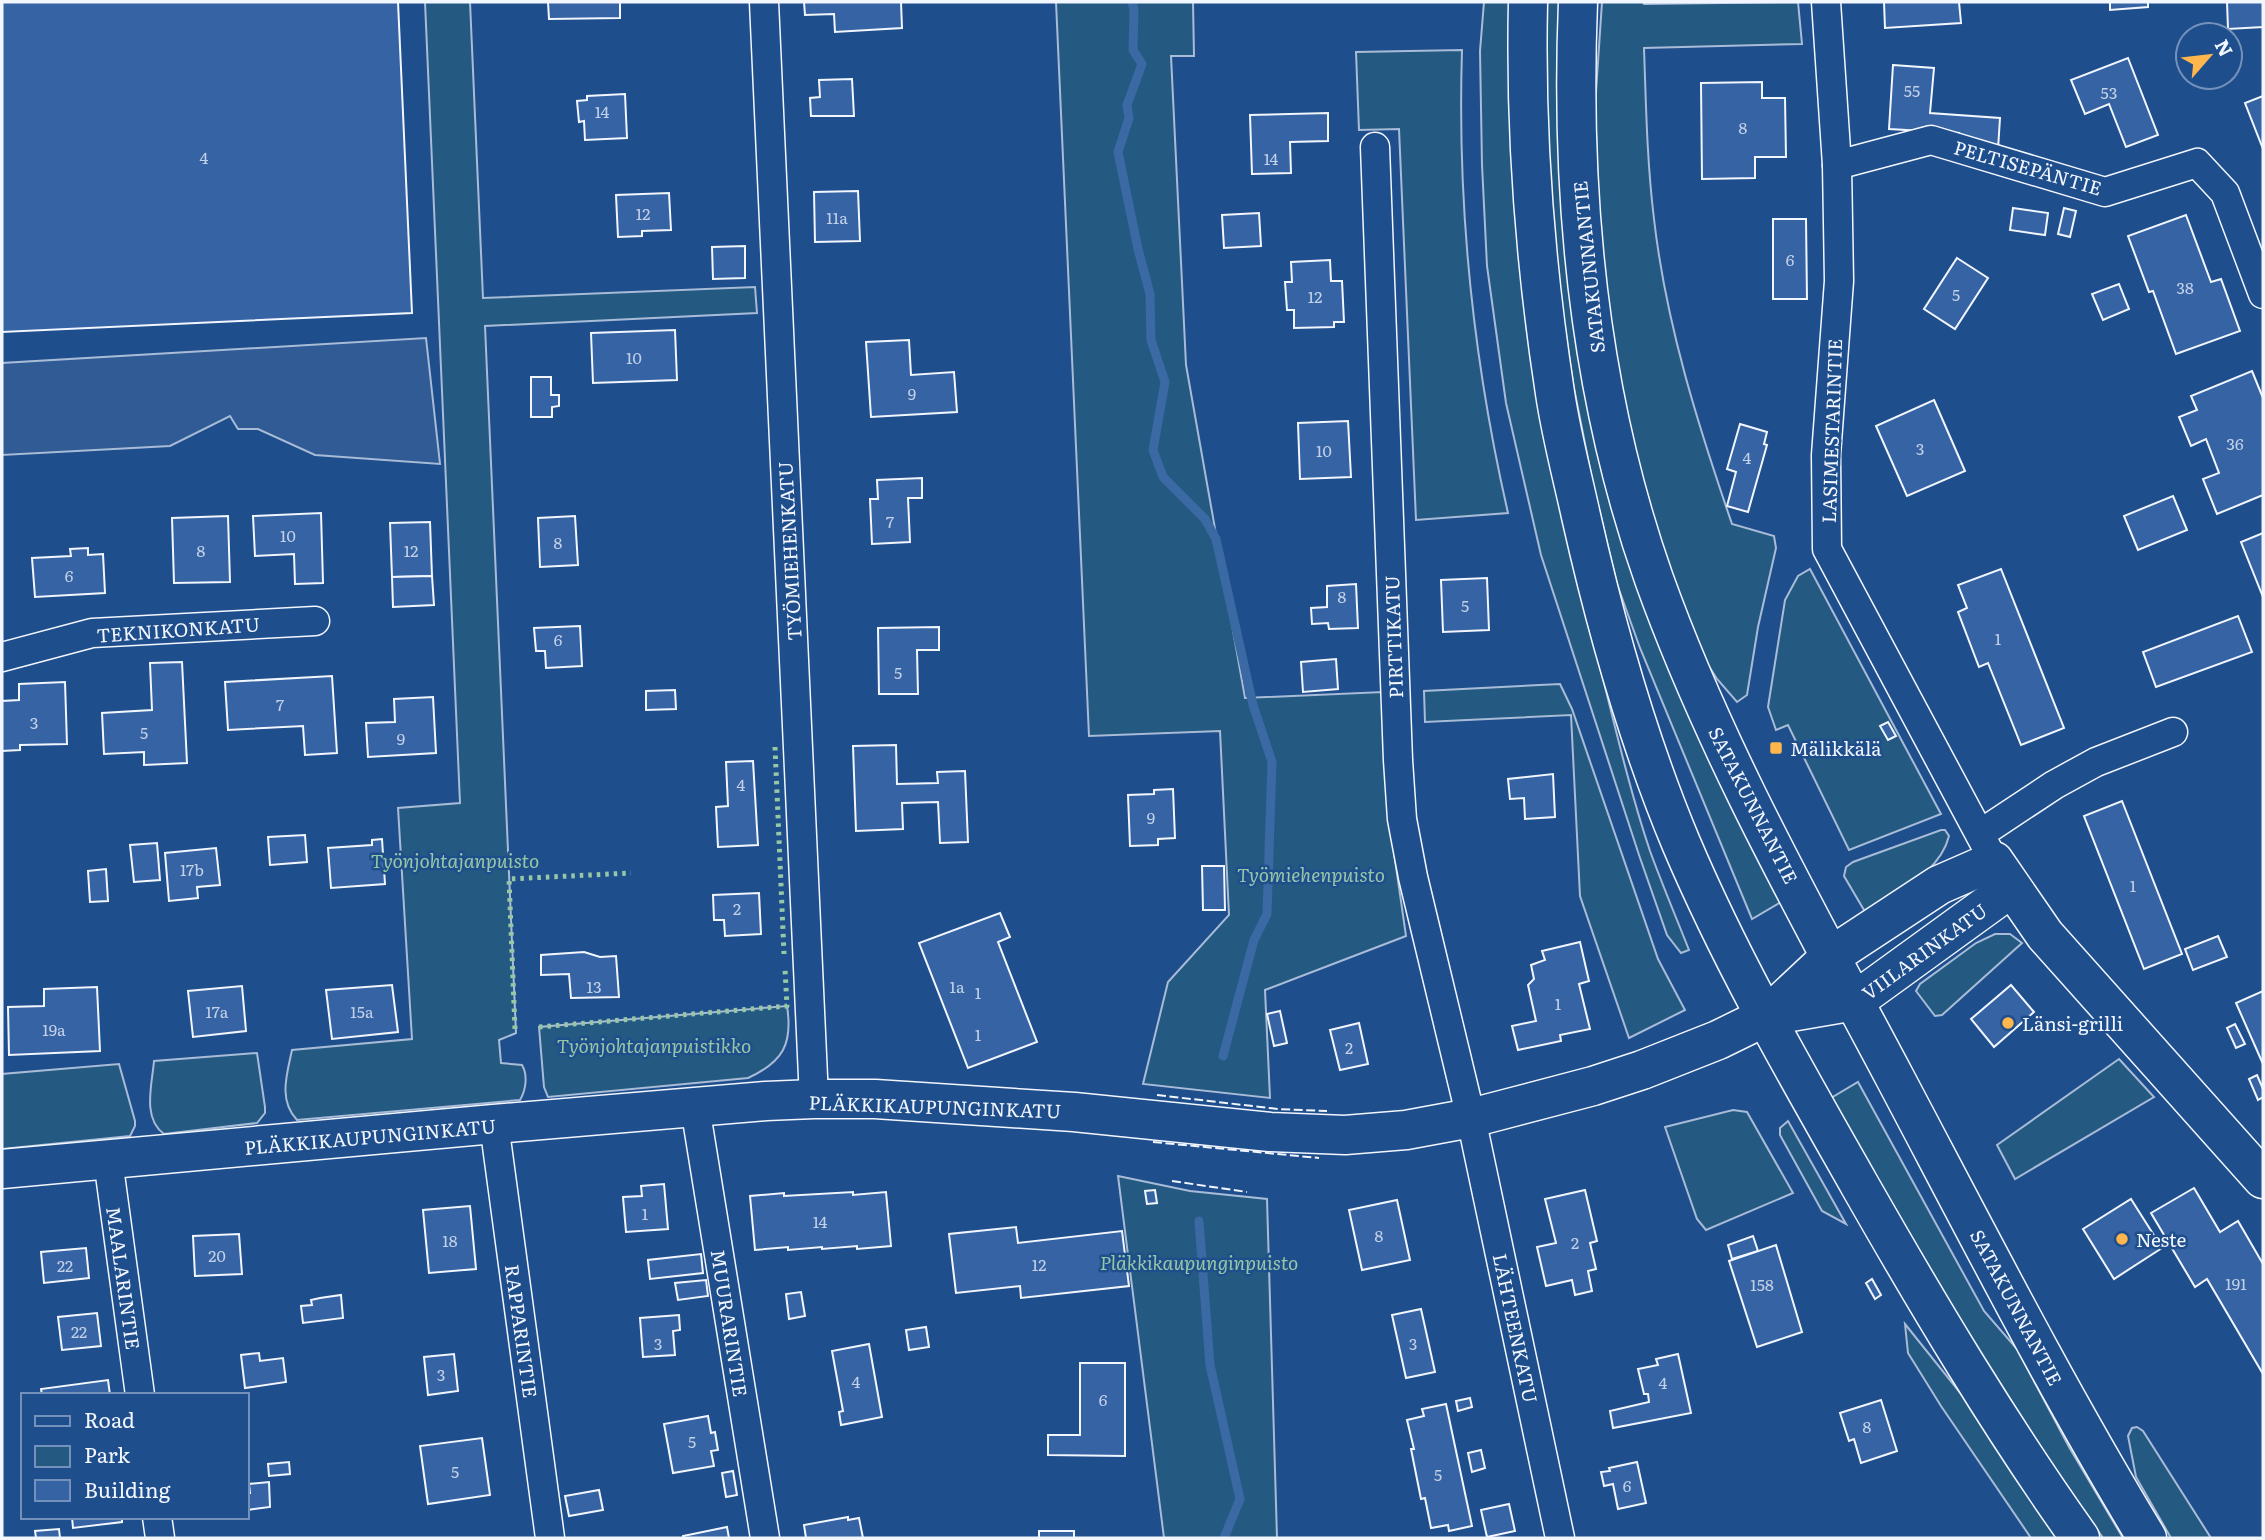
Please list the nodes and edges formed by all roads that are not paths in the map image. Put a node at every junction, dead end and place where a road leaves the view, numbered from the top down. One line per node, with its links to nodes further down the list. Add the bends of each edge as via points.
1 (764, 2): 15 (street, TYÖMIEHENKATU)
2 (1528, 2): 14 (main road, via 1527,76 1537,257 1555,397 1597,586 1639,730 1681,842 1726,941)
3 (1578, 2): 12 (main road, SATAKUNNANTIE, via 1576,110 1584,253 1603,386 1625,483 1654,577 1711,720)
4 (1826, 2): 6 (street, LASIMESTARINTIE)
5 (1375, 147): 17 (street, PIRTTIKATU, via 1402,818)
6 (1837, 166): 7 (street, PELTISEPÄNTIE, via 1931,140 2105,192 2197,163 2225,192); 11 (street, LASIMESTARINTIE, via 1839,281 1826,455 1827,549)
7 (2263, 294)
8 (315, 621): 9 (street, TEKNIKONKATU, via 92,633)
9 (2, 657)
10 (2173, 732): 11 (street, via 2096,762 2054,785)
11 (1995, 861): 12 (main road, VIILARINKATU, via 1940,885); 13 (main road, VIILARINKATU); 21 (main road, via 2045,934)
12 (1831, 956): 13 (main road, SATAKUNNANTIE); 14 (main road, VIILARINKATU)
13 (1855, 1001): 14 (main road, VIILARINKATU); 29 (main road, SATAKUNNANTIE, via 2074,1414)
14 (1767, 1016): 17 (main road, PLÄKKIKAUPUNGINKATU, via 1642,1070); 28 (main road, via 1942,1326)
15 (814, 1099): 16 (main road, PLÄKKIKAUPUNGINKATU); 17 (main road, PLÄKKIKAUPUNGINKATU, via 977,1105 1345,1135)
16 (695, 1107): 18 (main road, PLÄKKIKAUPUNGINKATU); 26 (street, MUURARINTIE)
17 (1471, 1118): 27 (street, LÄHTEENKATU)
18 (494, 1124): 19 (main road, PLÄKKIKAUPUNGINKATU); 25 (street, RAPPARINTIE)
19 (108, 1160): 20 (main road, PLÄKKIKAUPUNGINKATU); 22 (street, MAALARINTIE)
20 (2, 1169)
21 (2263, 1179)
22 (140, 1393)
23 (158, 1519): 24 (street)
24 (160, 1538)
25 (550, 1538)
26 (765, 1538)
27 (1560, 1538)
28 (2080, 1538)
29 (2147, 1538)

